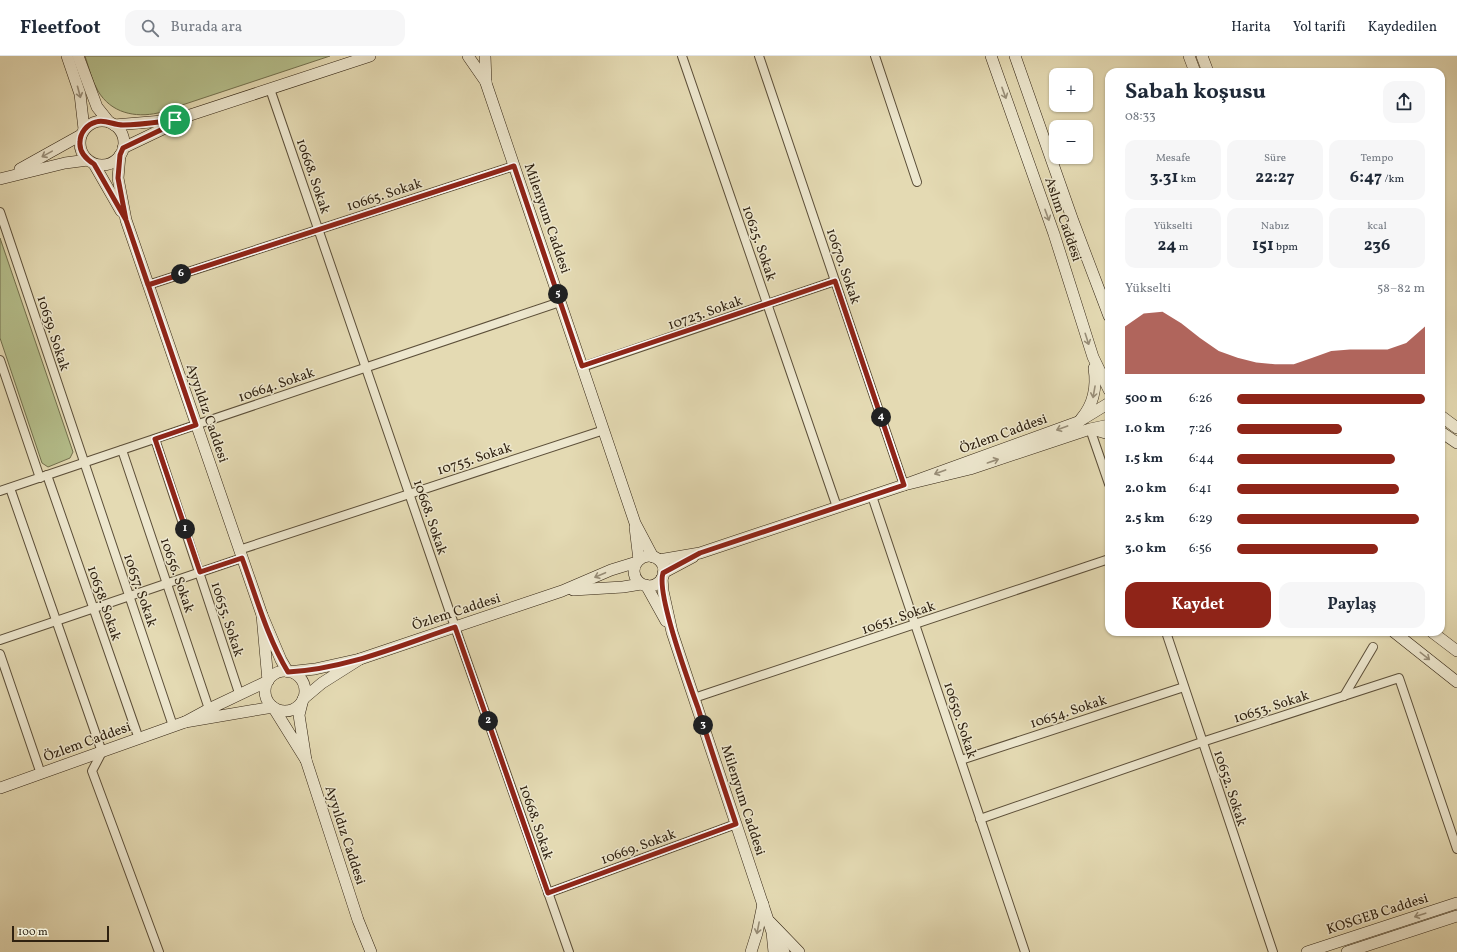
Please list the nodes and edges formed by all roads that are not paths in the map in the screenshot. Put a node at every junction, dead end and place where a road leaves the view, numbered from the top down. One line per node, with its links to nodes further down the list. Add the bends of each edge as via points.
1 (67, 56): 19 (street, one-way to 19, via 80,94)
2 (78, 56): 18 (street, via 97,108)
3 (370, 56): 16 (street)
4 (468, 56): 15 (street)
5 (485, 56): 15 (street)
6 (682, 56): 31 (street, 10625. Sokak)
7 (759, 56): 28 (street, 10670. Sokak)
8 (875, 56): 24 (street)
9 (991, 56): 33 (street, Aslım Caddesi, one-way to 33, via 1054,234)
10 (1015, 56): 32 (street, Aslım Caddesi)
11 (1189, 56): 13 (street)
12 (1202, 56): 14 (street)
13 (1194, 68)
14 (1206, 68)
15 (486, 83): 22 (street, Milenyum Caddesi)
16 (270, 89): 17 (street); 27 (street, 10668. Sokak)
17 (175, 120): 18 (street); 20 (street)
18 (111, 124): 19 (street, via 104,121 96,122 90,124); 20 (street, via 122,133)
19 (83, 132): 21 (street, via 80,149); 23 (street, one-way to 23)
20 (122, 152): 21 (street, via 108,164); 26 (street, Ayyıldız Caddesi, via 118,178)
21 (91, 162): 23 (street, via 65,163); 26 (street, Ayyıldız Caddesi)
22 (514, 166): 27 (street, 10665. Sokak); 30 (street, Milenyum Caddesi)
23 (4, 177)
24 (917, 182)
25 (0, 212): 51 (street, 10659. Sokak)
26 (126, 220): 29 (street, Ayyıldız Caddesi)
27 (318, 230): 29 (street, 10665. Sokak); 36 (street, 10668. Sokak)
28 (835, 281): 31 (street, 10723. Sokak); 54 (street, 10670. Sokak)
29 (148, 285): 41 (street, Ayyıldız Caddesi)
30 (560, 302): 35 (street, Milenyum Caddesi); 36 (street, 10664. Sokak)
31 (768, 304): 35 (street, 10723. Sokak); 59 (street, 10625. Sokak)
32 (1105, 306)
33 (1093, 357): 37 (street, Aslım Caddesi); 40 (street, one-way to 40, via 1094,396 1088,410)
34 (0, 360): 53 (street)
35 (582, 366): 45 (street, Milenyum Caddesi)
36 (366, 368): 41 (street, 10664. Sokak); 57 (street, 10668. Sokak)
37 (1105, 382)
38 (1105, 405): 40 (street, Özlem Caddesi)
39 (1445, 419): 43 (street)
40 (1078, 422): 54 (street, Özlem Caddesi, one-way to 54)
41 (196, 425): 48 (street, 10664. Sokak); 62 (street, Ayyıldız Caddesi)
42 (1105, 426): 44 (street, Özlem Caddesi)
43 (1457, 428)
44 (1090, 429): 46 (street); 52 (street); 54 (street, Özlem Caddesi, one-way to 44, via 970,469)
45 (604, 430): 57 (street, 10755. Sokak); 60 (street, Milenyum Caddesi)
46 (1105, 433)
47 (1445, 435): 49 (street)
48 (155, 439): 50 (street, 10664. Sokak); 66 (street, 10655. Sokak)
49 (1457, 443)
50 (122, 450): 51 (street, 10664. Sokak); 68 (street, 10656. Sokak)
51 (84, 463): 53 (street, 10664. Sokak); 71 (street, 10657. Sokak)
52 (1105, 472)
53 (43, 476): 55 (street, 10664. Sokak); 72 (street, 10658. Sokak)
54 (904, 485): 58 (street, Özlem Caddesi)
55 (10, 488): 56 (street, 10664. Sokak); 74 (street)
56 (0, 491)
57 (409, 493): 62 (street, 10755. Sokak); 76 (street, 10668. Sokak)
58 (872, 496): 59 (street, Özlem Caddesi); 75 (street, 10650. Sokak)
59 (838, 507): 61 (street, Özlem Caddesi)
60 (635, 523): 63 (street); 65 (street)
61 (700, 553): 63 (street, Özlem Caddesi); 67 (street, Özlem Caddesi)
62 (241, 554): 66 (street, 10755. Sokak); 73 (street, Ayyıldız Caddesi)
63 (656, 558): 65 (street, via 645,557); 67 (street, via 663,568)
64 (1105, 560): 75 (street, 10651. Sokak)
65 (638, 561): 69 (street, via 635,576); 70 (street, Özlem Caddesi, one-way to 70)
66 (200, 572): 68 (street, 10755. Sokak); 90 (street, 10655. Sokak)
67 (663, 575): 69 (street, via 655,584); 77 (street, via 663,591)
68 (167, 584): 71 (street, 10755. Sokak); 95 (street, 10656. Sokak)
69 (644, 584): 70 (street, Özlem Caddesi); 77 (street)
70 (562, 591): 76 (street, Özlem Caddesi)
71 (129, 596): 72 (street, 10755. Sokak); 97 (street, 10657. Sokak)
72 (94, 609): 74 (street, 10755. Sokak); 98 (street, 10658. Sokak)
73 (262, 615): 86 (street, Ayyıldız Caddesi); 87 (street, Ayyıldız Caddesi)
74 (56, 621): 81 (street, 10755. Sokak); 100 (street)
75 (916, 625): 92 (street, 10651. Sokak); 102 (street, 10650. Sokak)
76 (455, 627): 85 (street, Özlem Caddesi); 108 (street, 10668. Sokak)
77 (672, 632): 92 (street, Milenyum Caddesi)
78 (1167, 636): 89 (street, 10652. Sokak)
79 (1399, 636): 88 (street, one-way to 88)
80 (1438, 636): 83 (street)
81 (0, 640)
82 (1373, 647): 91 (street)
83 (1457, 650)
84 (0, 654): 103 (street)
85 (360, 659): 86 (street, Özlem Caddesi); 93 (street, Özlem Caddesi, via 322,683)
86 (288, 672): 87 (street, via 277,673); 93 (street, via 294,673 302,682 305,693)
87 (268, 680): 90 (street, Özlem Caddesi); 94 (street, via 265,692)
88 (1457, 682)
89 (1184, 687): 99 (street, 10652. Sokak); 102 (street, 10654. Sokak)
90 (239, 693): 95 (street, Özlem Caddesi)
91 (1344, 696): 99 (street, 10653. Sokak); 107 (street, 10653. Sokak, via 1399,678)
92 (694, 698): 106 (street, Milenyum Caddesi)
93 (303, 699): 94 (street, via 290,710 278,710); 101 (street, Ayyıldız Caddesi, via 299,715)
94 (273, 707): 96 (street, Özlem Caddesi); 101 (street, Ayyıldız Caddesi)
95 (209, 709): 96 (street, Özlem Caddesi)
96 (184, 722): 97 (street, Özlem Caddesi)
97 (173, 726): 98 (street, Özlem Caddesi)
98 (139, 739): 100 (street, Özlem Caddesi)
99 (1202, 742): 105 (street, 10653. Sokak); 122 (street, 10652. Sokak)
100 (102, 752): 103 (street, Özlem Caddesi); 114 (street, via 92,771)
101 (306, 760): 115 (street, Ayyıldız Caddesi)
102 (961, 760): 105 (street, 10650. Sokak)
103 (41, 774): 104 (street, Özlem Caddesi)
104 (0, 788)
105 (980, 819): 121 (street, 10650. Sokak)
106 (736, 824): 108 (street, 10669. Sokak); 110 (street, Milenyum Caddesi)
107 (1457, 849)
108 (548, 893): 116 (street, 10668. Sokak)
109 (1457, 903): 123 (street, KOSGEB Caddesi, one-way to 123)
110 (763, 904): 112 (street, Milenyum Caddesi); 117 (street, one-way to 117)
111 (1457, 916): 124 (street, KOSGEB Caddesi)
112 (768, 918): 113 (street, Milenyum Caddesi); 120 (street)
113 (772, 932): 118 (street, Milenyum Caddesi); 119 (street, Milenyum Caddesi)
114 (159, 952)
115 (366, 952)
116 (569, 952)
117 (751, 952)
118 (774, 952)
119 (784, 952)
120 (798, 952)
121 (1025, 952)
122 (1273, 952)
123 (1307, 952)
124 (1347, 952)

